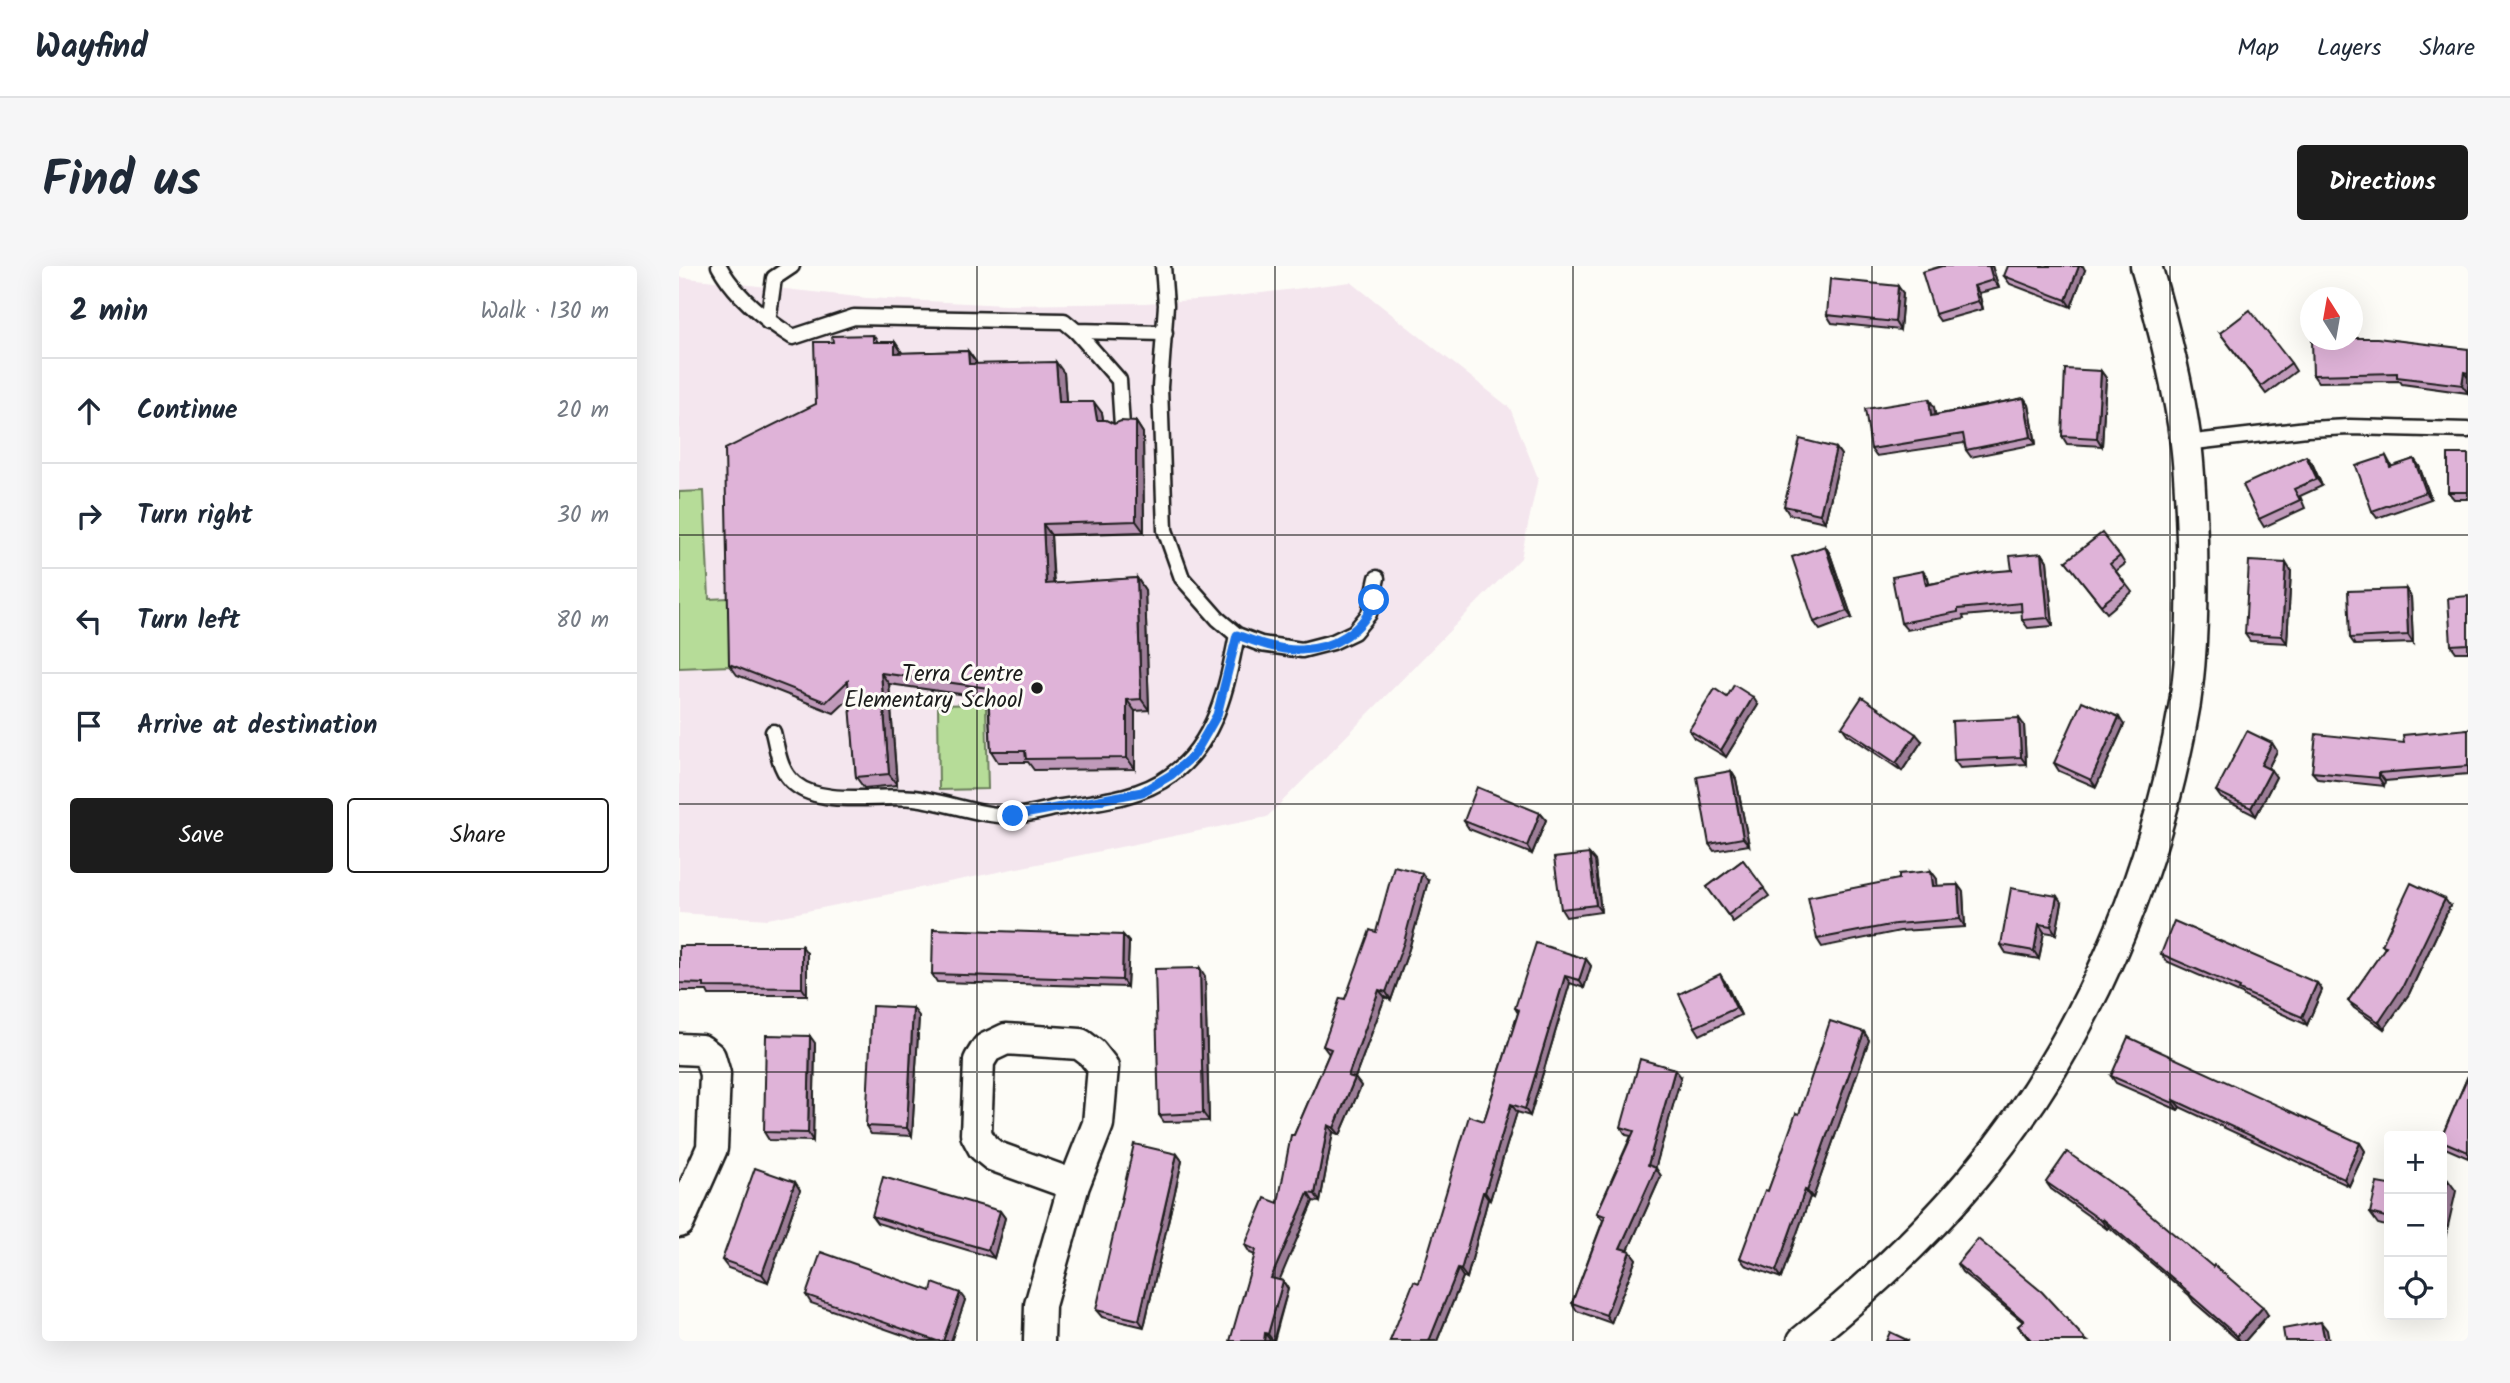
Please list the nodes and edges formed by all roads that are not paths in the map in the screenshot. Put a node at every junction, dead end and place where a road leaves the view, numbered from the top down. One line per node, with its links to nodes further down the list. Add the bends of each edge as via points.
1 (719, 266): 5 (lane)
2 (792, 266): 5 (lane, via 774,278)
3 (1163, 266): 7 (lane)
4 (2146, 266): 10 (street, via 2163,322)
5 (768, 322): 6 (lane, via 793,337 853,317 1065,321)
6 (1076, 331): 7 (lane); 8 (lane, via 1119,380)
7 (1165, 333): 12 (lane, via 1160,387 1165,530 1182,578)
8 (1122, 426)
9 (2468, 430): 10 (lane, via 2350,427)
10 (2186, 443): 18 (street, via 2193,592 2185,701 2166,793 2133,901 2067,1042 2030,1102 1974,1177 1890,1268)
11 (1377, 578): 12 (lane, via 1369,614 1353,632 1333,642 1301,650)
12 (1237, 635): 13 (lane, via 1217,715 1194,755 1142,792 1013,816 915,798 813,794 783,771)
13 (773, 732)
14 (679, 1049): 16 (street, via 701,1051 710,1057 715,1074 712,1148)
15 (1074, 1185): 15 (street, via 994,1156 983,1147 975,1134 979,1061 987,1048 1006,1039 1080,1044 1103,1067 1098,1124); 17 (street, via 1040,1305)
16 (682, 1207)
17 (1039, 1341)
18 (1803, 1341)

